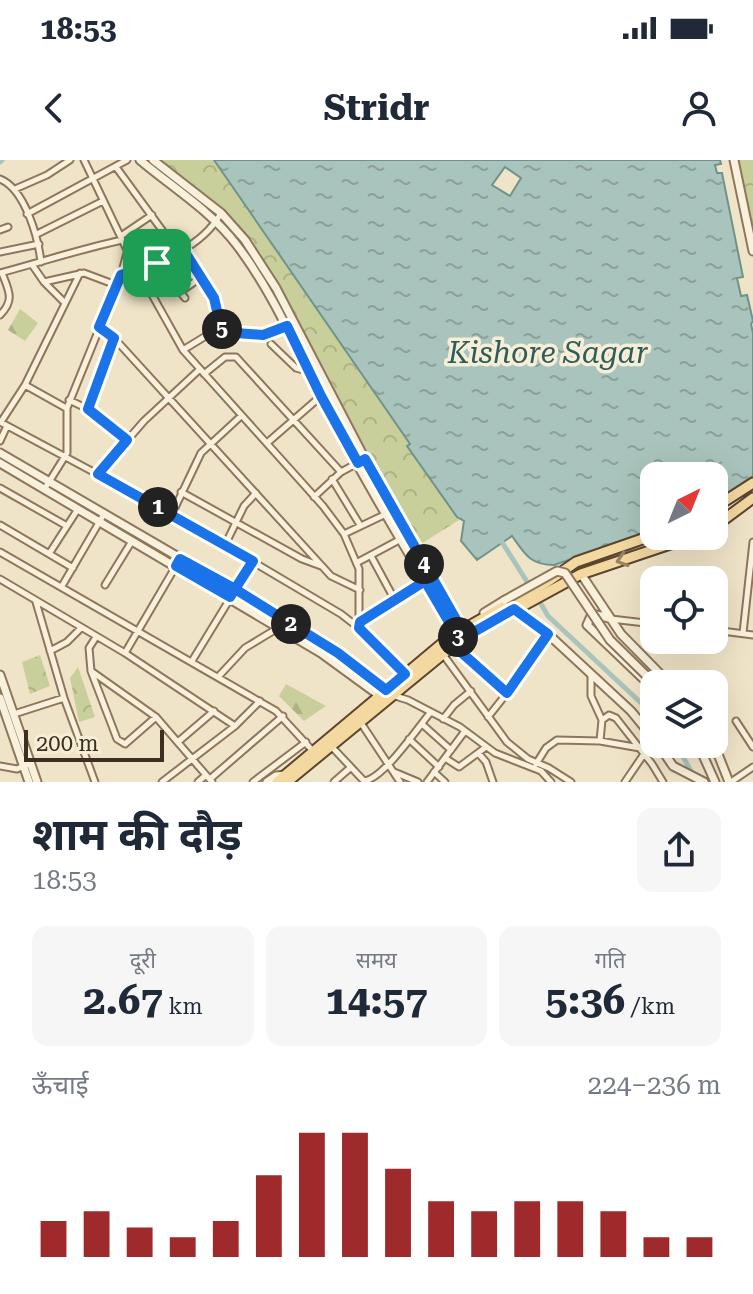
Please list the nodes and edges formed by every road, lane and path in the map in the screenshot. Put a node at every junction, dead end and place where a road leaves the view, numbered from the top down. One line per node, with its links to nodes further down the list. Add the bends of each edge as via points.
1 (70, 160): 10 (street)
2 (84, 160): 9 (street)
3 (127, 160): 7 (street)
4 (140, 160): 15 (street)
5 (153, 160): 12 (street)
6 (734, 160): 23 (street)
7 (116, 167): 9 (street); 14 (street)
8 (0, 179): 10 (street)
9 (93, 180): 11 (street); 13 (street)
10 (15, 189): 13 (street)
11 (103, 201): 18 (street); 19 (street)
12 (221, 213): 15 (street); 64 (street, via 276,288)
13 (27, 214): 18 (street)
14 (152, 215): 19 (street); 22 (street)
15 (216, 222): 22 (street); 40 (street, via 250,263)
16 (8, 227): 17 (street)
17 (0, 230)
18 (37, 234): 20 (street)
19 (122, 238): 21 (street); 25 (street)
20 (39, 244): 24 (street); 25 (street)
21 (127, 250): 28 (street); 31 (street)
22 (181, 250): 26 (street); 32 (street)
23 (753, 251)
24 (0, 252)
25 (41, 262): 27 (street)
26 (157, 263): 28 (street); 36 (street)
27 (33, 266): 29 (street); 33 (street)
28 (138, 270): 31 (street); 45 (street)
29 (1, 273): 35 (street)
30 (80, 273): 33 (street); 34 (street); 38 (street)
31 (121, 275): 34 (street)
32 (203, 276): 36 (street); 42 (street)
33 (44, 282): 38 (street)
34 (116, 285): 41 (street)
35 (3, 286): 39 (street, via 11,301)
36 (180, 292): 37 (street)
37 (185, 298)
38 (65, 303): 48 (street)
39 (0, 315)
40 (287, 326): 42 (street, via 263,335); 47 (street)
41 (99, 327): 43 (street); 51 (street)
42 (222, 332): 45 (street)
43 (114, 338): 50 (street); 53 (street)
44 (271, 344): 47 (street, via 296,368)
45 (183, 350): 46 (street)
46 (202, 371): 50 (street); 54 (street); 55 (street, via 232,355)
47 (311, 372): 49 (street)
48 (25, 385): 52 (street); 56 (street)
49 (321, 396): 55 (street); 64 (street)
50 (168, 399): 58 (street); 60 (street)
51 (69, 400): 52 (street); 53 (street)
52 (67, 408): 63 (street)
53 (88, 409): 58 (street)
54 (241, 416): 60 (street); 61 (street)
55 (294, 419): 61 (street); 66 (street)
56 (0, 422): 57 (street)
57 (7, 426): 59 (street); 63 (street)
58 (127, 440): 67 (street)
59 (0, 441)
60 (211, 443): 72 (street); 73 (street)
61 (267, 443): 74 (street)
62 (0, 453): 70 (street)
63 (65, 456): 67 (street); 70 (street)
64 (361, 461): 66 (street); 79 (street); 104 (street)
65 (0, 463): 70 (street)
66 (341, 472): 68 (street)
67 (98, 474): 78 (street)
68 (332, 479): 74 (street); 84 (street)
69 (753, 483): 76 (main road)
70 (47, 486): 77 (street); 81 (street)
71 (0, 488): 85 (street)
72 (181, 492): 78 (street); 82 (street)
73 (256, 493): 82 (street); 100 (street)
74 (314, 497): 86 (street)
75 (753, 498): 80 (main road)
76 (728, 499)
77 (78, 509): 81 (street); 85 (street)
78 (172, 514): 91 (street)
79 (386, 514): 84 (street); 87 (street)
80 (728, 517)
81 (102, 518): 89 (street); 98 (street); 101 (street)
82 (235, 523): 91 (street); 100 (street)
83 (0, 525): 94 (street)
84 (360, 525): 86 (street)
85 (67, 526): 94 (street)
86 (344, 534): 99 (street)
87 (401, 539): 95 (street); 104 (street)
88 (640, 540): 107 (main road, via 576,562)
89 (132, 541): 98 (street); 106 (street)
90 (753, 542): 96 (street)
91 (225, 545): 97 (street)
92 (652, 550): 102 (main road, one-way to 102)
93 (0, 552): 108 (street)
94 (49, 554): 101 (street)
95 (371, 556): 99 (street); 111 (street)
96 (752, 558): 105 (street)
97 (253, 561): 109 (street); 117 (street)
98 (178, 562): 109 (street); 112 (street); 120 (street)
99 (358, 562): 110 (street)
100 (321, 566): 110 (street, via 335,580)
101 (73, 568): 108 (street)
102 (581, 574): 107 (main road); 115 (street)
103 (0, 579): 113 (street)
104 (428, 580): 117 (street); 124 (street)
105 (751, 581): 122 (street)
106 (105, 585)
107 (550, 585): 114 (main road)
108 (62, 586): 120 (street)
109 (235, 589): 112 (street); 141 (street, via 338,653)
110 (360, 590): 117 (street)
111 (391, 593)
112 (230, 597): 119 (street); 130 (street)
113 (36, 601): 118 (street); 127 (street)
114 (513, 604): 123 (street); 124 (main road); 133 (street, bridge, via 557,571 565,573 610,640)
115 (609, 618): 116 (street); 131 (street); 135 (street, via 592,614 587,625)
116 (640, 622)
117 (360, 625): 134 (street)
118 (81, 628): 126 (street); 127 (street)
119 (278, 628): 138 (street, via 245,648); 141 (street)
120 (138, 631): 128 (street); 130 (street)
121 (728, 631): 122 (street)
122 (743, 633): 125 (street)
123 (548, 634): 137 (street); 140 (street)
124 (461, 635): 129 (main road); 134 (main road); 140 (street)
125 (753, 635)
126 (96, 637): 128 (street); 132 (street, via 89,648)
127 (50, 651): 143 (street)
128 (125, 653): 145 (street)
129 (442, 653): 139 (street); 141 (main road)
130 (192, 661): 138 (street)
131 (657, 670)
132 (91, 671): 149 (street); 149 (street, via 121,743 132,740)
133 (640, 672)
134 (405, 674): 141 (main road)
135 (640, 674)
136 (0, 675): 147 (street)
137 (591, 675): 152 (street, via 591,696); 155 (street)
138 (218, 677): 144 (street)
139 (471, 691): 150 (street); 151 (street)
140 (507, 693): 150 (street)
141 (386, 695): 146 (street); 154 (main road); 167 (main road)
142 (0, 698): 147 (street)
143 (64, 698): 147 (street); 191 (street)
144 (260, 701): 148 (street); 157 (street)
145 (214, 711): 157 (street); 160 (street)
146 (430, 713): 151 (street); 156 (street)
147 (6, 715): 179 (street)
148 (283, 716): 162 (street); 186 (street)
149 (156, 717): 160 (street)
150 (488, 717): 178 (street, via 507,742)
151 (443, 719): 158 (street)
152 (602, 720): 161 (street); 166 (street, via 613,716)
153 (736, 721): 165 (street)
154 (361, 722): 163 (main road); 177 (street)
155 (640, 722)
156 (422, 724): 159 (street); 168 (street)
157 (235, 726): 176 (street)
158 (465, 731): 164 (street); 168 (street)
159 (409, 739): 177 (street); 184 (street)
160 (179, 741): 176 (street)
161 (600, 741): 166 (street); 178 (street, via 557,740)
162 (306, 742): 167 (street); 194 (street)
163 (331, 746): 182 (street); 187 (main road)
164 (486, 747): 169 (street); 183 (street)
165 (753, 747)
166 (640, 748)
167 (312, 750): 187 (main road)
168 (451, 750): 170 (street)
169 (479, 754): 170 (street, via 459,767); 200 (street)
170 (445, 758): 184 (street)
171 (641, 758): 203 (street)
172 (647, 758): 204 (street)
173 (668, 758): 205 (street)
174 (704, 758): 206 (street)
175 (719, 758): 207 (street)
176 (194, 759): 186 (street); 192 (street)
177 (389, 764): 182 (street, via 366,782); 185 (street)
178 (536, 764): 183 (street)
179 (27, 765): 180 (street); 189 (street); 190 (street)
180 (0, 766)
181 (753, 767): 207 (street)
182 (350, 768): 188 (street)
183 (542, 768): 201 (street); 202 (street)
184 (436, 769): 198 (street); 199 (street)
185 (397, 777): 196 (street); 197 (street)
186 (209, 779): 193 (street)
187 (283, 780): 195 (street, via 276,776)
188 (338, 781)
189 (29, 782)
190 (37, 782)
191 (95, 782)
192 (162, 782)
193 (198, 782)
194 (253, 782)
195 (267, 782)
196 (389, 782)
197 (418, 782)
198 (427, 782)
199 (445, 782)
200 (493, 782)
201 (551, 782)
202 (571, 782)
203 (622, 782)
204 (663, 782)
205 (704, 782)
206 (715, 782)
207 (730, 782)

